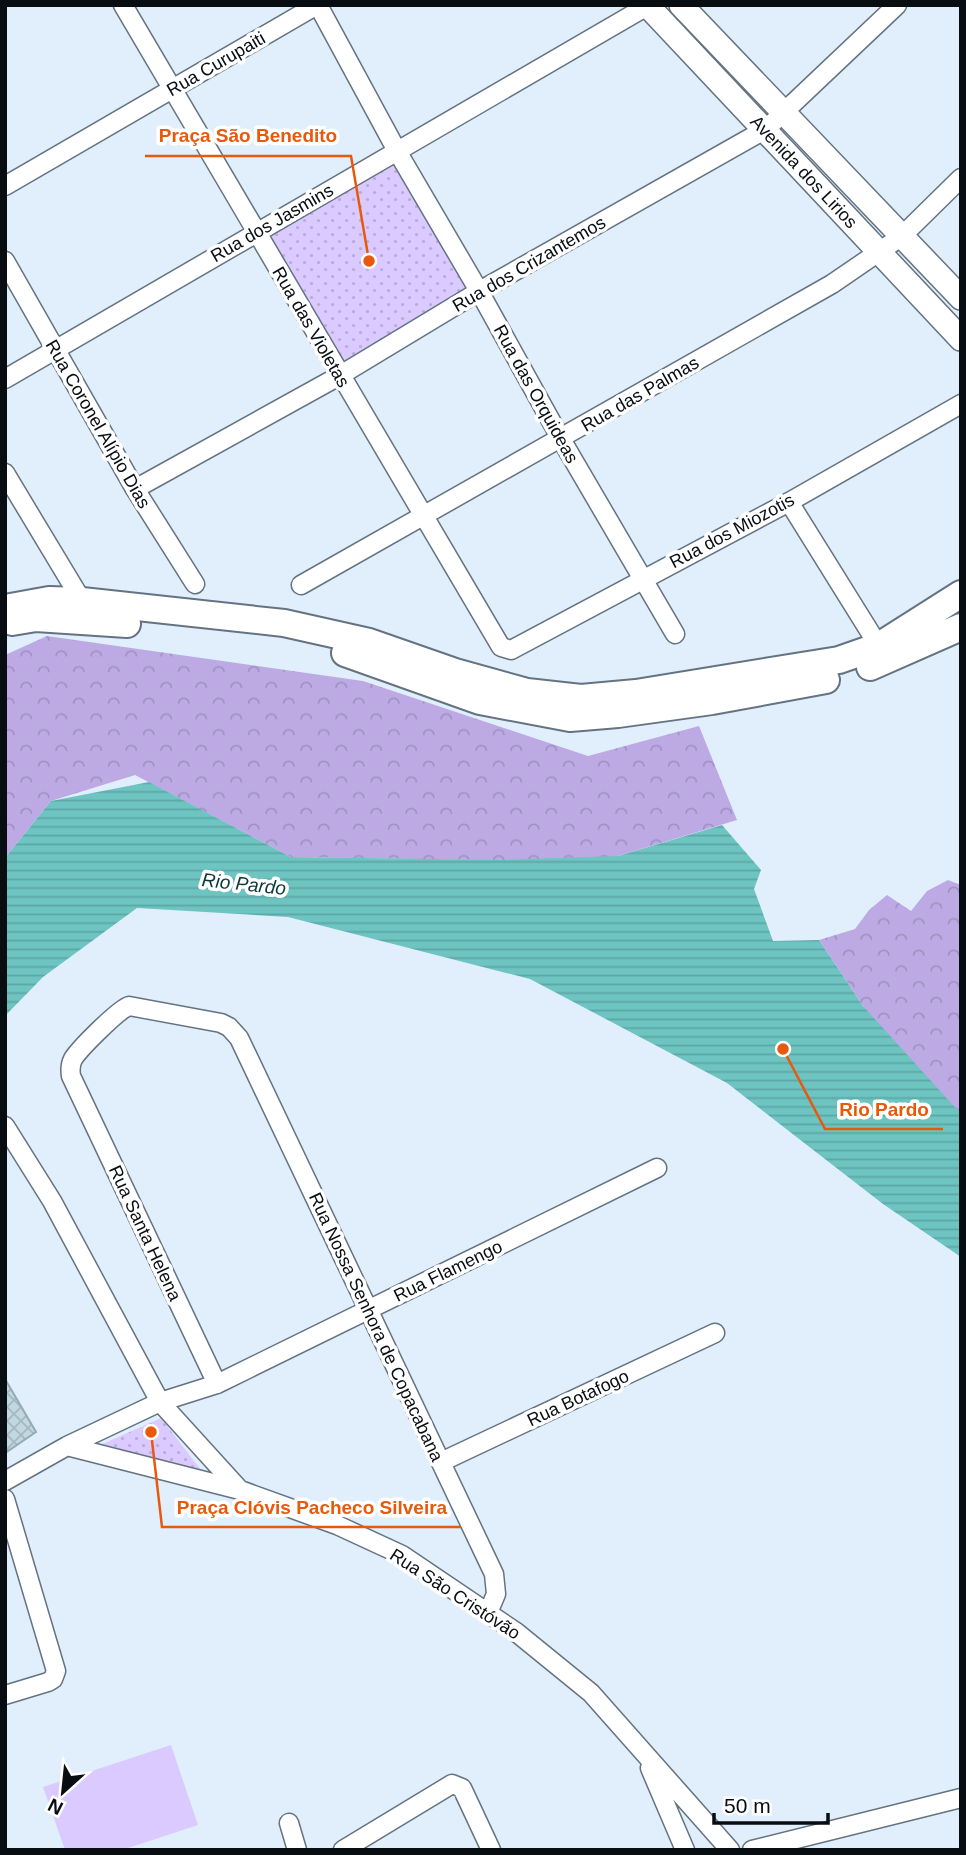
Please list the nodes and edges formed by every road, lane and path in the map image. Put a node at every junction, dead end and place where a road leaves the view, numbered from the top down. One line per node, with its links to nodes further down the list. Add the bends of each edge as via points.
1 (123, 5): 6 (street, Rua das Violetas)
2 (318, 5): 6 (street, Rua Curupaiti); 9 (street, Rua das Orquideas)
3 (681, 5): 7 (street, Avenida dos Lirios)
4 (897, 5): 7 (street, Rua dos Crizantemos)
5 (648, 6): 8 (street, Avenida dos Lirios); 9 (street, Rua dos Jasmins)
6 (173, 88): 11 (street, Rua Curupaiti); 12 (street, Rua das Violetas)
7 (783, 112): 8 (street, Rua dos Crizantemos); 13 (street, Avenida dos Lirios)
8 (766, 130): 14 (street, Avenida dos Lirios); 16 (street, Rua dos Crizantemos)
9 (397, 151): 12 (street, Rua dos Jasmins); 16 (street, Rua das Orquideas)
10 (961, 178): 13 (street, Rua das Palmas)
11 (5, 186)
12 (256, 233): 19 (street, Rua dos Jasmins); 20 (street, Rua das Violetas)
13 (902, 236): 14 (street, Rua das Palmas); 17 (street, Avenida dos Lirios)
14 (879, 252): 18 (street, Avenida dos Lirios); 23 (street, Rua das Palmas, via 832,284)
15 (5, 261): 19 (street, Rua Coronel Alípio Dias)
16 (479, 291): 20 (street, Rua dos Crizantemos); 23 (street, Rua das Orquideas)
17 (961, 298)
18 (961, 339)
19 (54, 349): 21 (street, Rua dos Jasmins); 25 (street, Rua Coronel Alípio Dias)
20 (339, 376): 25 (street, Rua dos Crizantemos); 27 (street, Rua das Violetas)
21 (5, 379)
22 (961, 404): 26 (street, Rua dos Miozotis)
23 (561, 439): 27 (street, Rua das Palmas); 28 (street, Rua das Orquideas)
24 (5, 473): 32 (street)
25 (135, 489): 29 (street, Rua Coronel Alípio Dias)
26 (789, 502): 28 (street, Rua dos Miozotis); 38 (street)
27 (423, 517): 30 (street, Rua das Palmas); 37 (street, Rua das Violetas)
28 (642, 579): 36 (street, Rua das Orquideas); 37 (street, Rua dos Miozotis, via 511,650)
29 (195, 584)
30 (301, 585)
31 (961, 594): 38 (main road)
32 (82, 601): 33 (main road, via 48,600); 38 (main road, via 284,624 369,642 455,673 527,692 582,698)
33 (5, 608)
34 (5, 624): 38 (main road, via 36,618 249,634 346,653 480,701 570,718 712,701 848,676)
35 (961, 628): 38 (main road)
36 (675, 634)
37 (501, 647)
38 (883, 653)
39 (241, 1042): 42 (street, Rua Nossa Senhora de Copacabana); 44 (street, Rua Santa Helena, via 221,1023 126,1007 74,1058 70,1072)
40 (5, 1126): 45 (street)
41 (657, 1168): 42 (street, Rua Flamengo)
42 (368, 1310): 44 (street, Rua Flamengo); 47 (street, Rua Nossa Senhora de Copacabana)
43 (715, 1333): 47 (street, Rua Botafogo)
44 (216, 1384): 45 (street, Rua Flamengo)
45 (160, 1402): 46 (street, Rua Flamengo); 49 (street)
46 (67, 1446): 48 (street, Rua Flamengo); 49 (street, Rua São Cristóvão)
47 (441, 1462): 51 (street, Rua Nossa Senhora de Copacabana, via 494,1574 496,1594)
48 (5, 1481)
49 (240, 1490): 51 (street, Rua São Cristóvão, via 337,1525 402,1556)
50 (5, 1499): 52 (street, via 55,1671 48,1682)
51 (488, 1613): 53 (street, Rua São Cristóvão, via 591,1693)
52 (5, 1695)
53 (645, 1755): 59 (street); 60 (street, Rua São Cristóvão)
54 (961, 1798): 61 (street)
55 (289, 1823): 56 (street)
56 (297, 1850)
57 (343, 1850): 58 (street, via 452,1784 462,1788)
58 (491, 1850)
59 (685, 1850)
60 (730, 1850)
61 (752, 1850)

